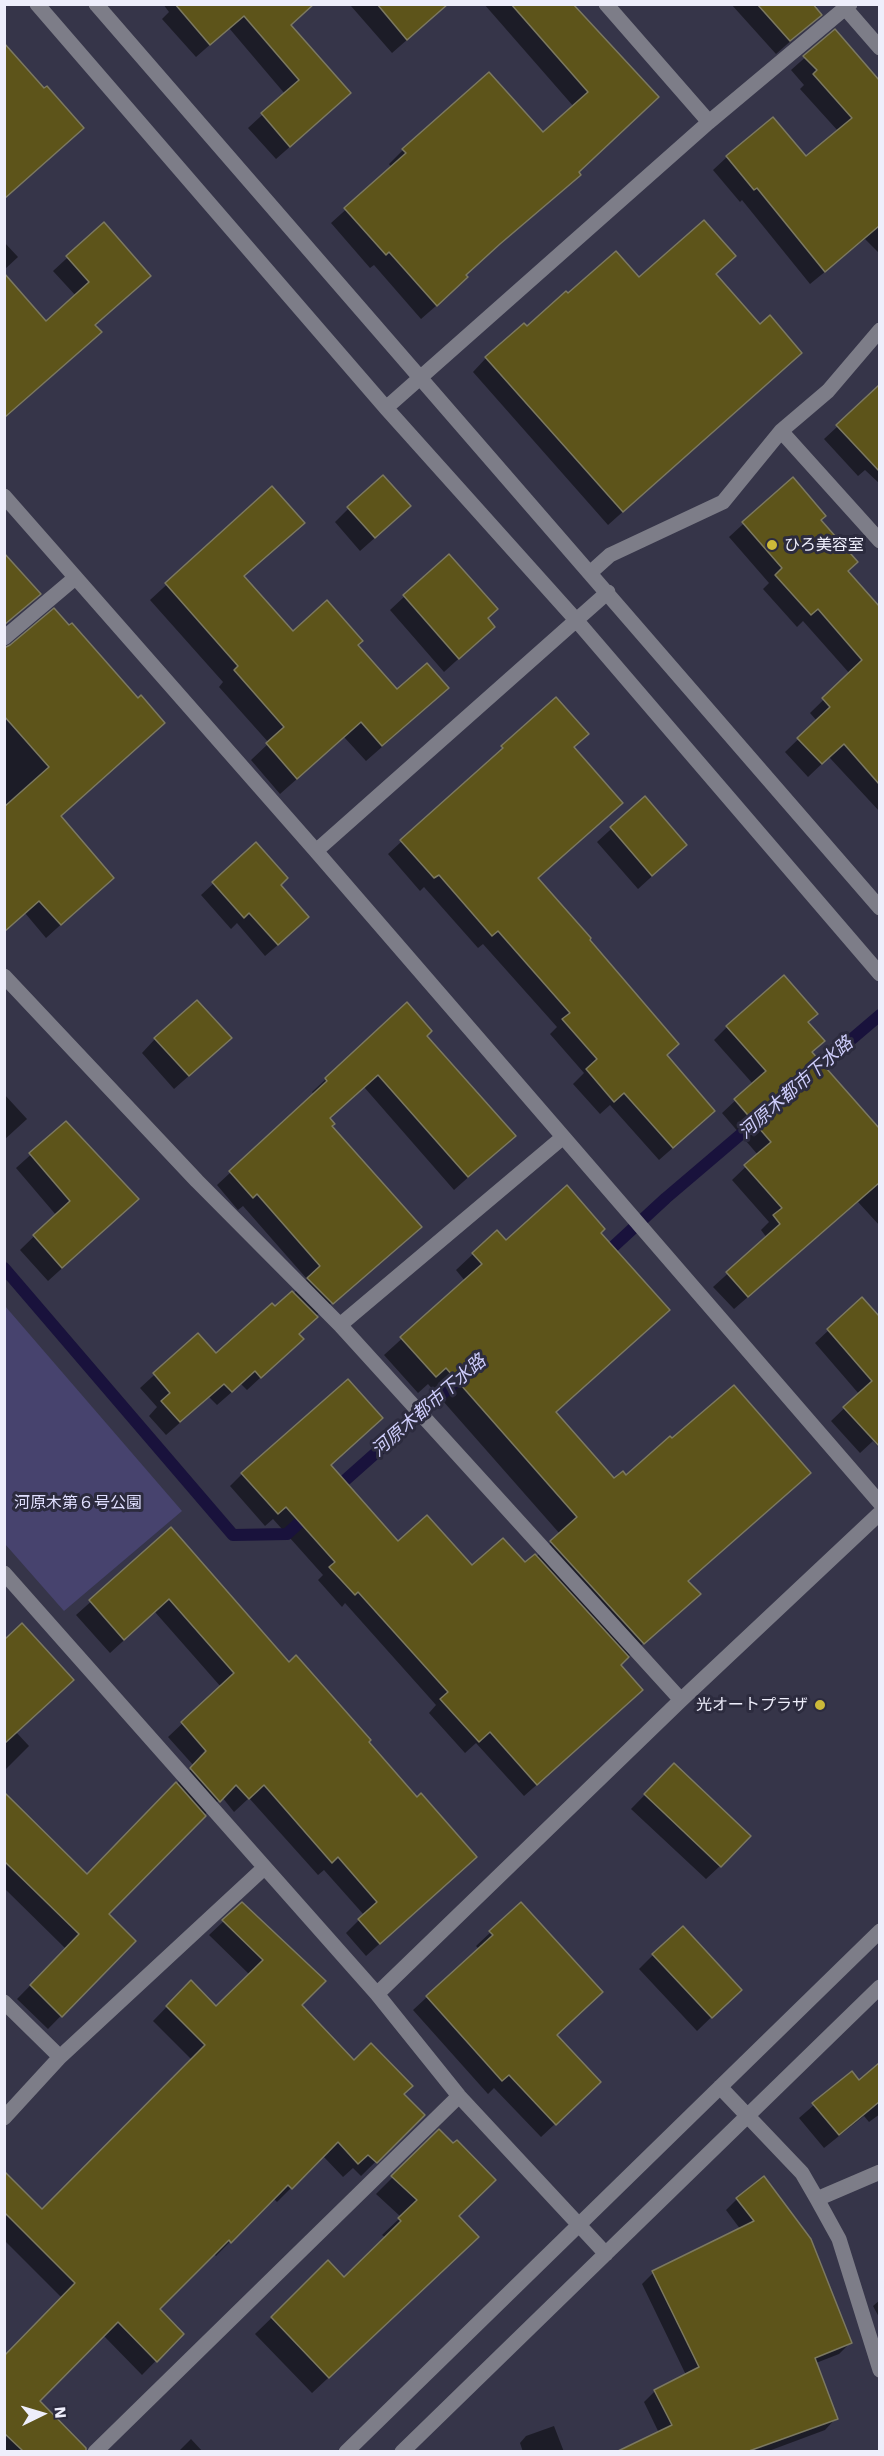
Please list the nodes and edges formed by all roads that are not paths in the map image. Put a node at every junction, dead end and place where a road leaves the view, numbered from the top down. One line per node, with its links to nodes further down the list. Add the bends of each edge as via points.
1 (37, 4): 9 (street)
2 (96, 4): 8 (street)
3 (606, 4): 6 (street)
4 (848, 7): 5 (street); 6 (street)
5 (879, 48)
6 (709, 122): 8 (street)
7 (879, 330): 10 (street, via 828,391)
8 (418, 378): 9 (street); 13 (street)
9 (386, 408): 16 (street)
10 (781, 431): 12 (street); 13 (street, via 723,502 610,555)
11 (4, 496): 14 (street)
12 (879, 541)
13 (590, 573): 15 (street)
14 (75, 578): 17 (street); 18 (street)
15 (608, 592): 16 (street); 19 (street)
16 (577, 621): 18 (street); 20 (street)
17 (4, 638)
18 (316, 851): 22 (street)
19 (879, 908)
20 (879, 975)
21 (4, 976): 23 (street, via 197,1181)
22 (562, 1138): 23 (street); 24 (street)
23 (340, 1324): 27 (street)
24 (879, 1503)
25 (879, 1513): 27 (street)
26 (4, 1573): 28 (street)
27 (681, 1700): 31 (street)
28 (264, 1868): 31 (street); 33 (street)
29 (879, 1931): 34 (street)
30 (879, 1987): 36 (street)
31 (377, 1994): 35 (street)
32 (4, 2002): 33 (street)
33 (60, 2057): 37 (street)
34 (720, 2087): 36 (street); 40 (street)
35 (459, 2096): 40 (street); 43 (street)
36 (747, 2115): 39 (street, via 802,2173); 41 (street)
37 (4, 2118)
38 (879, 2172): 39 (street)
39 (817, 2199): 42 (street, via 839,2239)
40 (578, 2225): 41 (street); 44 (street)
41 (606, 2254): 45 (street)
42 (879, 2370)
43 (94, 2451)
44 (346, 2451)
45 (402, 2451)

